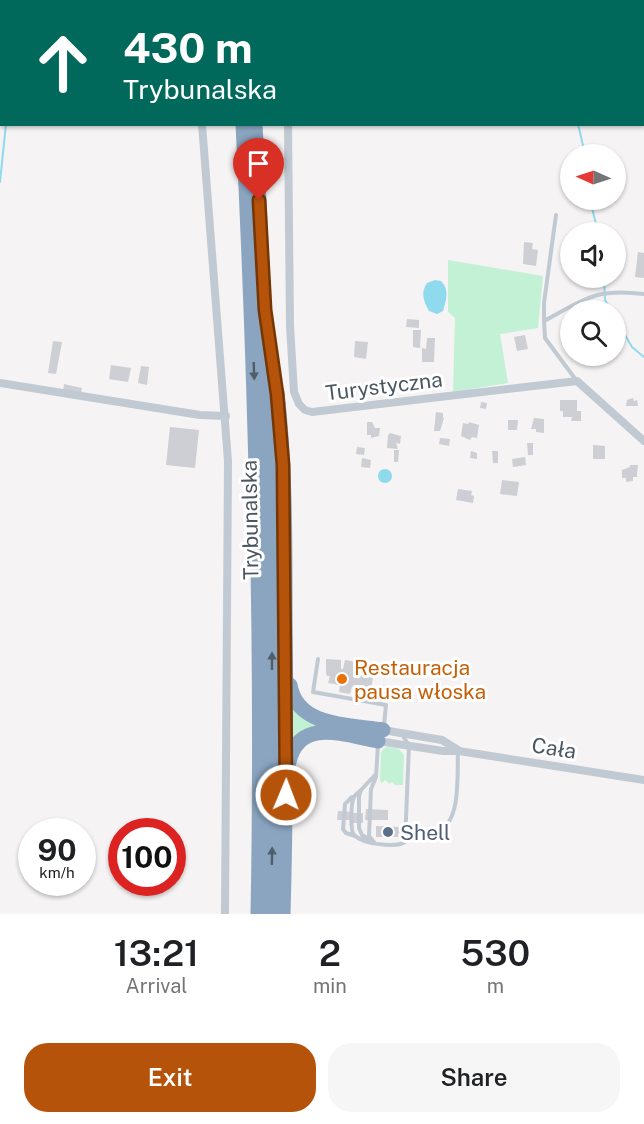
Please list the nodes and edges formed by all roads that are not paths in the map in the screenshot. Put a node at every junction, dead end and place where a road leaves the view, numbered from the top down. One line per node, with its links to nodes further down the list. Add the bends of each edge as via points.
1 (202, 126): 11 (street)
2 (243, 126): 28 (highway, Trybunalska, one-way to 28, via 259,558)
3 (255, 126): 7 (highway, Trybunalska)
4 (288, 126): 9 (street, Turystyczna, via 290,326 294,392 305,410)
5 (556, 216): 8 (lane)
6 (644, 294): 8 (lane, via 600,293)
7 (265, 310): 14 (highway, via 283,465); 29 (highway, Trybunalska, one-way to 7, via 272,618)
8 (544, 321): 9 (lane, via 545,338)
9 (577, 381): 12 (street)
10 (0, 383): 11 (street)
11 (226, 416): 27 (street)
12 (644, 441)
13 (318, 658): 16 (lane, via 313,692 386,705)
14 (286, 670): 16 (highway, via 293,698 308,715); 19 (highway)
15 (402, 734): 16 (street, Cała); 17 (lane); 18 (street, Cała, via 442,740)
16 (381, 736): 17 (street, Cała); 19 (highway, via 309,734 295,745); 20 (lane)
17 (409, 746): 18 (street, Cała); 24 (lane)
18 (459, 751): 21 (street, Cała); 24 (lane, via 452,818 438,830)
19 (286, 774): 30 (highway)
20 (376, 774): 22 (lane); 26 (lane, via 371,789 369,836)
21 (644, 780)
22 (361, 790): 23 (lane); 26 (lane, via 359,828 363,836)
23 (356, 795): 25 (lane, via 352,803 352,828); 25 (lane, via 345,804 343,829)
24 (407, 831): 26 (lane, via 402,844)
25 (361, 839): 26 (lane)
26 (374, 842)
27 (225, 914)
28 (258, 914)
29 (270, 914)
30 (283, 914)

